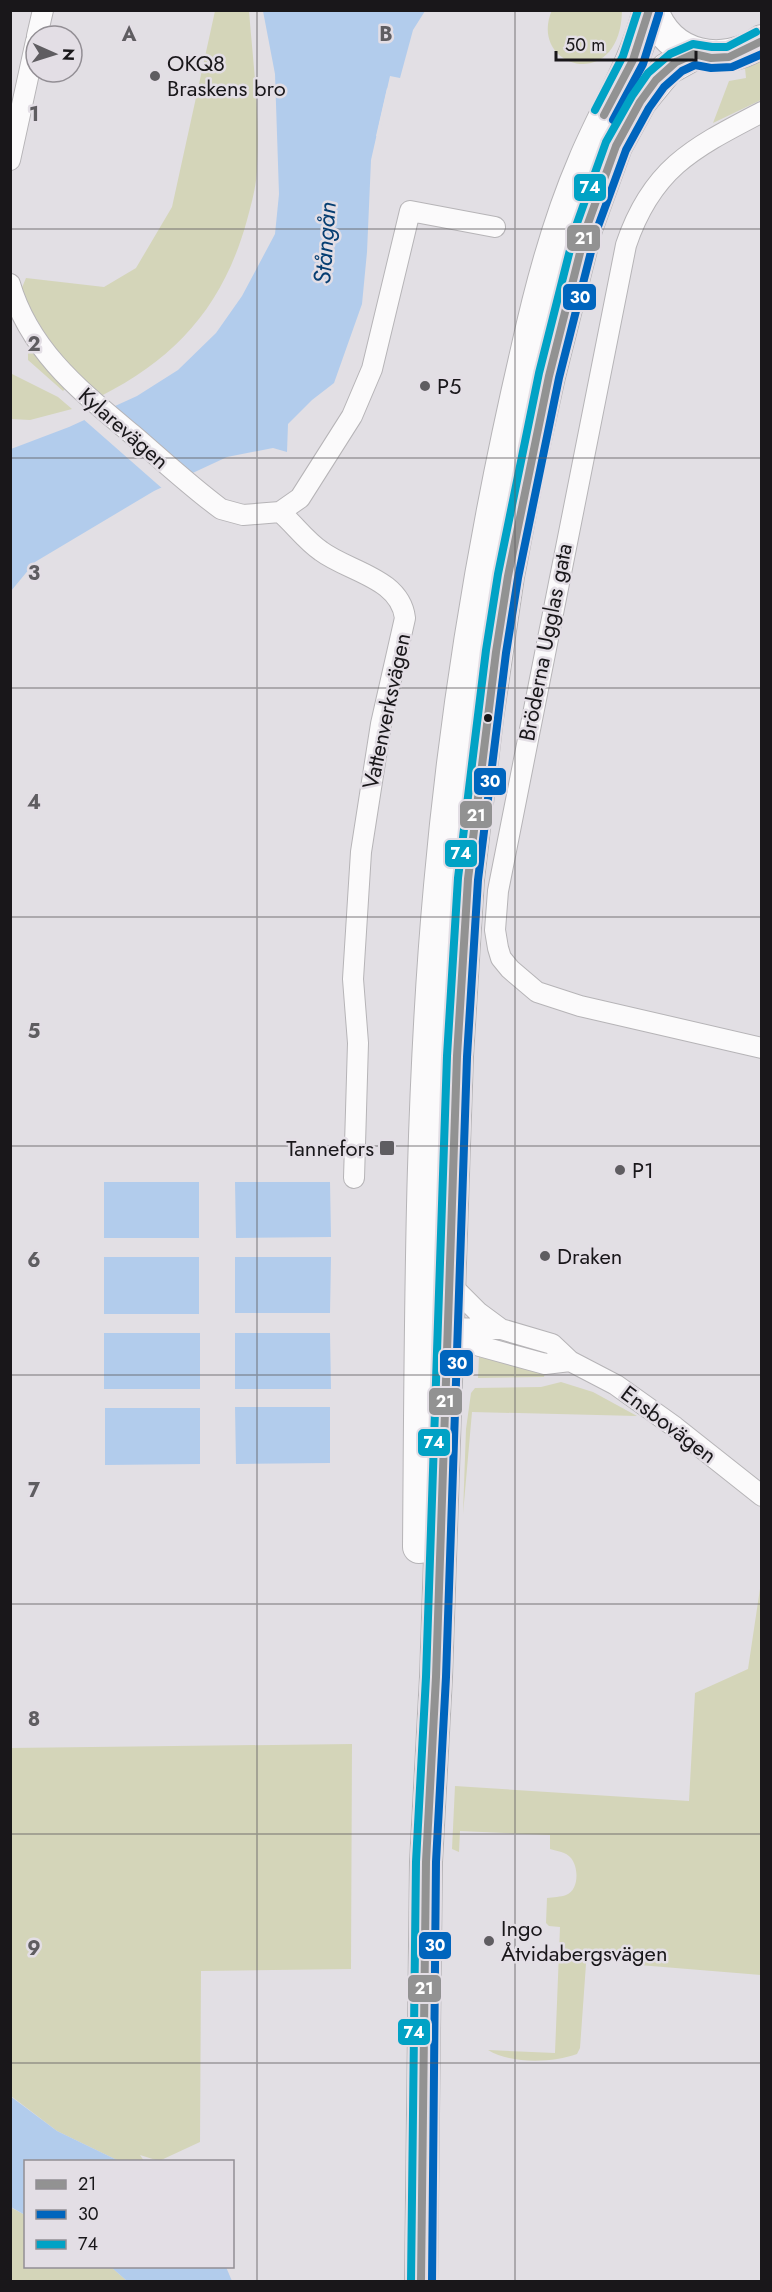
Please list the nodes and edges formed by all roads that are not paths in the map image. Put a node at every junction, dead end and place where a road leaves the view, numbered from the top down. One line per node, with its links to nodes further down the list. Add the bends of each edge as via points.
1 (650, 10): 3 (main road, via 671,40); 13 (main road, via 633,60 581,168 542,288 475,617 439,897 429,1054)
2 (762, 41): 3 (main road, via 729,57)
3 (694, 54): 12 (main road, via 667,69 650,87 626,125 604,176 576,267 528,471 496,652 468,879)
4 (27, 84): 6 (street)
5 (762, 112): 10 (street, Bröderna Ugglas gata, via 687,154 667,171 635,220 626,245 495,911 501,958 537,992 580,1006)
6 (10, 160)
7 (495, 227): 9 (street, via 410,211 366,388 300,498)
8 (10, 284): 9 (street, Kylarevägen, via 41,349 71,382 203,496 221,509 243,515)
9 (280, 512): 11 (street, Vattenverksvägen, via 321,551 392,590 401,601 405,618 381,724 361,852 353,979 358,1043)
10 (762, 1048)
11 (354, 1178)
12 (449, 1283): 13 (main road); 14 (street, Ensbovägen)
13 (435, 1328): 14 (street, Ensbovägen); 15 (street, via 476,1345 545,1364); 17 (main road, via 436,1677 426,1862)
14 (501, 1329): 15 (street, Ensbovägen, via 552,1344)
15 (570, 1361): 16 (street, Ensbovägen, via 616,1385)
16 (762, 1496)
17 (421, 2282)

